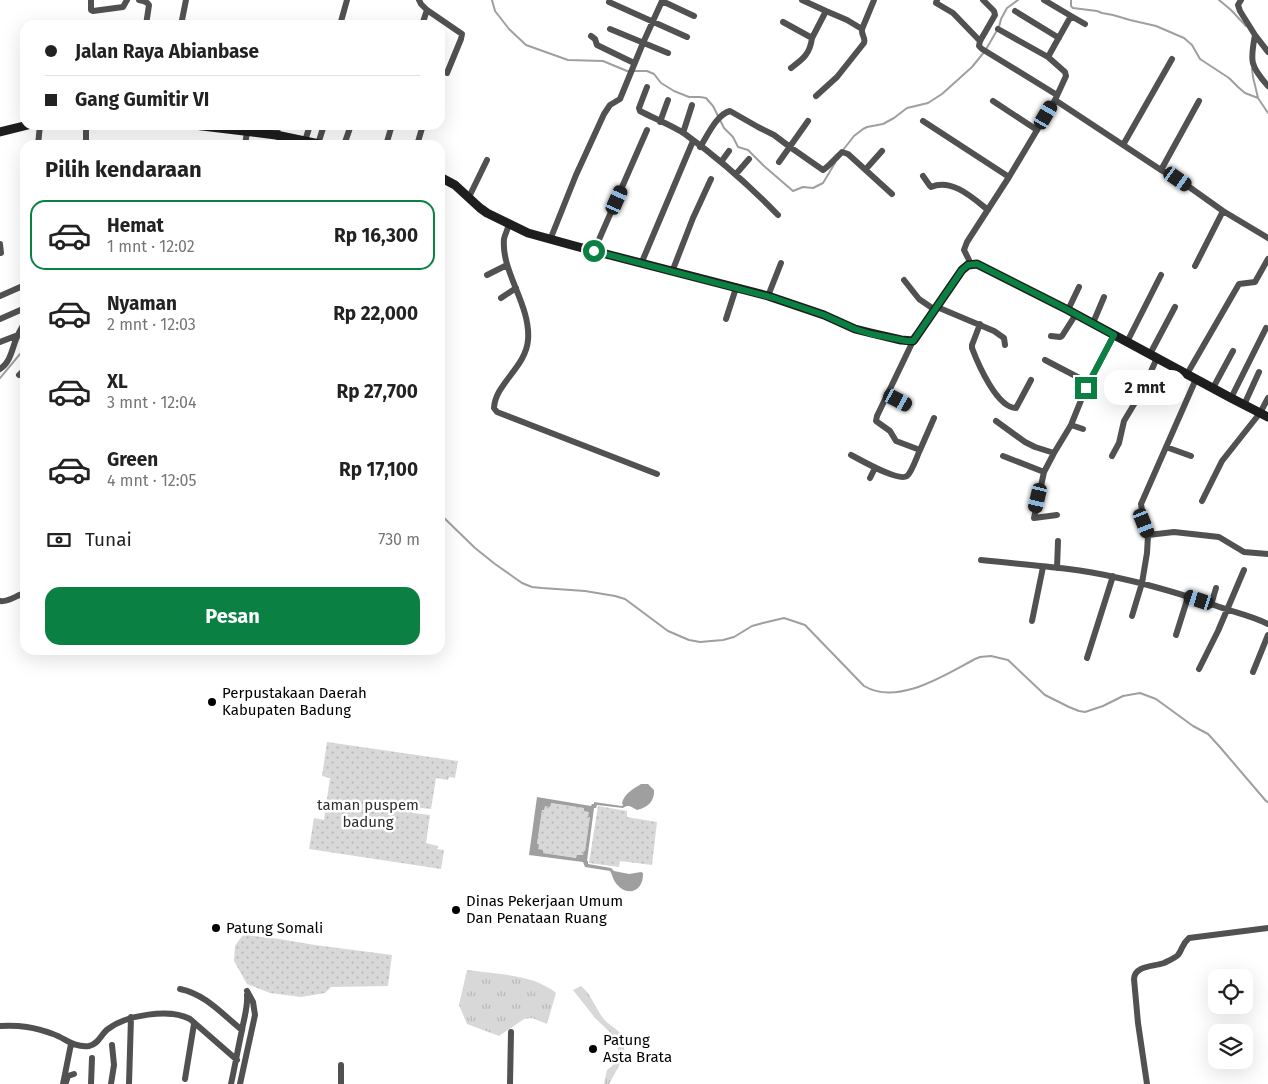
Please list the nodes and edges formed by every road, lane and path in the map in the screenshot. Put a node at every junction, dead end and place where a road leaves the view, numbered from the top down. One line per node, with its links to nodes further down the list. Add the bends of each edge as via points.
1 (91, 0): 2 (street, via 93,11 123,7)
2 (127, 0)
3 (139, 0): 20 (street, via 149,5)
4 (186, 0): 21 (street)
5 (347, 0): 22 (street)
6 (419, 0): 15 (street)
7 (661, 0): 18 (street); 26 (street)
8 (802, 0): 16 (street)
9 (874, 0): 29 (street)
10 (937, 0): 37 (street, via 936,3 953,14)
11 (983, 0): 37 (street, via 995,15)
12 (1044, 0): 19 (street)
13 (1241, 0): 32 (street, via 1238,5 1240,12)
14 (609, 2): 26 (street)
15 (427, 10): 23 (street); 24 (street)
16 (826, 11): 29 (street); 35 (street)
17 (1015, 11): 36 (street)
18 (694, 16)
19 (1071, 16): 28 (street); 36 (street)
20 (147, 20)
21 (182, 20)
22 (341, 20)
23 (424, 20)
24 (442, 20)
25 (445, 22): 45 (street, via 462,34)
26 (652, 22): 34 (street); 38 (street)
27 (783, 22): 35 (street)
28 (1085, 24)
29 (862, 28): 48 (street, via 864,43 837,77)
30 (610, 29): 38 (street)
31 (998, 29): 41 (street)
32 (1255, 35): 39 (street); 46 (street, via 1253,64)
33 (592, 36): 43 (street, via 597,46)
34 (687, 38)
35 (812, 38): 44 (street, via 807,54)
36 (1059, 38): 41 (street)
37 (980, 41): 49 (street, via 982,49)
38 (643, 43): 40 (street); 43 (street)
39 (1268, 52)
40 (668, 53)
41 (1048, 57): 49 (street, via 1066,74)
42 (1172, 59): 69 (street)
43 (634, 64): 92 (street, via 620,99 604,114)
44 (791, 68)
45 (447, 73)
46 (1268, 86)
47 (647, 87): 56 (street, via 639,110)
48 (816, 96)
49 (1056, 98): 61 (street); 69 (street)
50 (668, 100): 56 (street)
51 (993, 101): 61 (street)
52 (1199, 101): 79 (street)
53 (692, 105): 64 (street)
54 (808, 121): 71 (street)
55 (923, 121): 82 (street)
56 (660, 122): 64 (street)
57 (20, 127): 62 (main road)
58 (240, 130): 63 (main road)
59 (278, 130): 65 (street)
60 (647, 130): 94 (street)
61 (1037, 130): 82 (street)
62 (0, 132)
63 (247, 132): 65 (main road); 66 (street)
64 (683, 133): 68 (street)
65 (276, 136): 67 (main road)
66 (246, 140)
67 (299, 140)
68 (693, 140): 70 (street); 98 (street)
69 (1123, 145): 79 (street)
70 (700, 147): 71 (street, via 727,111); 76 (street)
71 (790, 147): 77 (street); 78 (street, via 823,170 842,152)
72 (729, 150): 76 (street)
73 (882, 151): 78 (street)
74 (749, 159): 80 (street)
75 (487, 160): 86 (street)
76 (721, 162): 80 (street)
77 (779, 162)
78 (866, 169): 85 (street)
79 (1161, 170): 88 (street)
80 (736, 174): 89 (street)
81 (923, 176): 87 (street, via 931,187 944,184 957,189)
82 (1009, 178): 87 (street)
83 (445, 179): 86 (main road)
84 (711, 179): 102 (street)
85 (892, 194)
86 (469, 197): 90 (main road, via 480,208)
87 (988, 210): 99 (street, via 964,248)
88 (1223, 212): 91 (street); 101 (street)
89 (778, 215)
90 (509, 224): 92 (main road); 100 (street, via 504,238)
91 (1268, 238)
92 (550, 240): 94 (main road)
93 (0, 244): 95 (street)
94 (594, 251): 98 (main road)
95 (1, 253)
96 (1268, 259): 136 (street, via 1255,282 1240,284)
97 (781, 263): 111 (street)
98 (640, 264): 102 (main road)
99 (970, 264): 115 (main road, via 962,270); 117 (main road, via 988,268)
100 (507, 265): 103 (street); 108 (street)
101 (1195, 266)
102 (672, 272): 109 (main road)
103 (487, 275)
104 (1161, 276): 129 (street)
105 (904, 280): 115 (street, via 919,299)
106 (20, 287): 110 (street)
107 (1079, 287): 117 (street)
108 (516, 288): 113 (street); 160 (street, via 528,332 527,346 521,362 496,400 497,412)
109 (736, 288): 111 (main road); 119 (street)
110 (0, 296)
111 (768, 296): 127 (main road, via 855,329)
112 (1104, 297): 120 (street)
113 (501, 298)
114 (1175, 307): 132 (street)
115 (936, 309): 121 (street); 127 (main road)
116 (20, 310): 118 (street)
117 (1072, 312): 120 (main road); 126 (street, via 1062,336)
118 (0, 319)
119 (726, 319)
120 (1093, 323): 125 (main road)
121 (980, 324): 130 (street, via 1000,334); 138 (street, via 972,348 986,380 999,398 1011,408 1016,408)
122 (1266, 328): 142 (street)
123 (20, 331): 124 (street)
124 (18, 335): 128 (street); 134 (street, via 8,361)
125 (1114, 335): 129 (main road); 139 (street)
126 (1051, 336)
127 (913, 341): 141 (street)
128 (0, 342)
129 (1127, 342): 132 (main road)
130 (1005, 345)
131 (1233, 351): 140 (street)
132 (1153, 356): 136 (main road); 156 (street, via 1142,391 1124,421)
133 (1045, 360): 139 (street)
134 (0, 369)
135 (1259, 372): 145 (street)
136 (1187, 374): 137 (main road)
137 (1196, 379): 140 (main road); 151 (street)
138 (1031, 380)
139 (1089, 383): 149 (street)
140 (1213, 388): 142 (main road)
141 (887, 394): 144 (street); 152 (street, via 876,422 890,431 896,441)
142 (1231, 398): 145 (main road)
143 (1268, 398): 146 (street)
144 (908, 405)
145 (1244, 405): 146 (main road)
146 (1264, 415): 162 (street, via 1222,461)
147 (934, 418): 152 (street)
148 (996, 421): 153 (street, via 1024,442)
149 (1071, 425): 150 (street); 153 (street)
150 (1082, 429)
151 (1166, 448): 157 (street); 164 (street, via 1141,504)
152 (920, 450): 158 (street, via 907,476 899,477)
153 (1054, 453): 159 (street)
154 (851, 455): 158 (street)
155 (1003, 456): 159 (street)
156 (1112, 456)
157 (1191, 456)
158 (875, 468): 161 (street)
159 (1044, 472): 163 (street, via 1034,518)
160 (657, 474)
161 (870, 478)
162 (1202, 501)
163 (1057, 515)
164 (1148, 535): 166 (street, via 1174,532 1219,537 1244,552); 172 (street)
165 (1058, 542): 169 (street)
166 (1268, 554)
167 (981, 560): 168 (street)
168 (1043, 567): 169 (street); 180 (street)
169 (1057, 568): 171 (street)
170 (1244, 570): 178 (street)
171 (1113, 576): 172 (street); 184 (street)
172 (1142, 583): 175 (street); 179 (street)
173 (1216, 588): 177 (street)
174 (20, 594): 176 (street)
175 (1188, 597): 177 (street); 182 (street)
176 (0, 602)
177 (1211, 604): 178 (street)
178 (1227, 610): 181 (street); 185 (street)
179 (1132, 616)
180 (1032, 621)
181 (1268, 624)
182 (1176, 635)
183 (1268, 635): 186 (street)
184 (1088, 658)
185 (1199, 669)
186 (1253, 672)
187 (1268, 928): 210 (street, via 1189,938 1177,956 1136,971 1138,1023)
188 (180, 989): 192 (street, via 198,995)
189 (131, 1018): 190 (street, via 175,1014 190,1019); 194 (street, via 108,1029 93,1045); 206 (street)
190 (194, 1024): 199 (street); 202 (street)
191 (0, 1026): 194 (street, via 33,1027 55,1034)
192 (242, 1030): 196 (street); 197 (street, via 248,1004 247,991 255,1015)
193 (511, 1032): 209 (street)
194 (71, 1044): 203 (street)
195 (112, 1045): 205 (street, via 114,1065)
196 (239, 1047): 197 (street); 199 (street)
197 (248, 1049): 207 (street)
198 (92, 1058): 204 (street)
199 (237, 1060): 207 (street)
200 (341, 1065): 208 (street)
201 (74, 1074): 203 (street, via 67,1076)
202 (185, 1080)
203 (64, 1084)
204 (91, 1084)
205 (111, 1084)
206 (129, 1084)
207 (235, 1084)
208 (341, 1084)
209 (510, 1084)
210 (1147, 1084)

